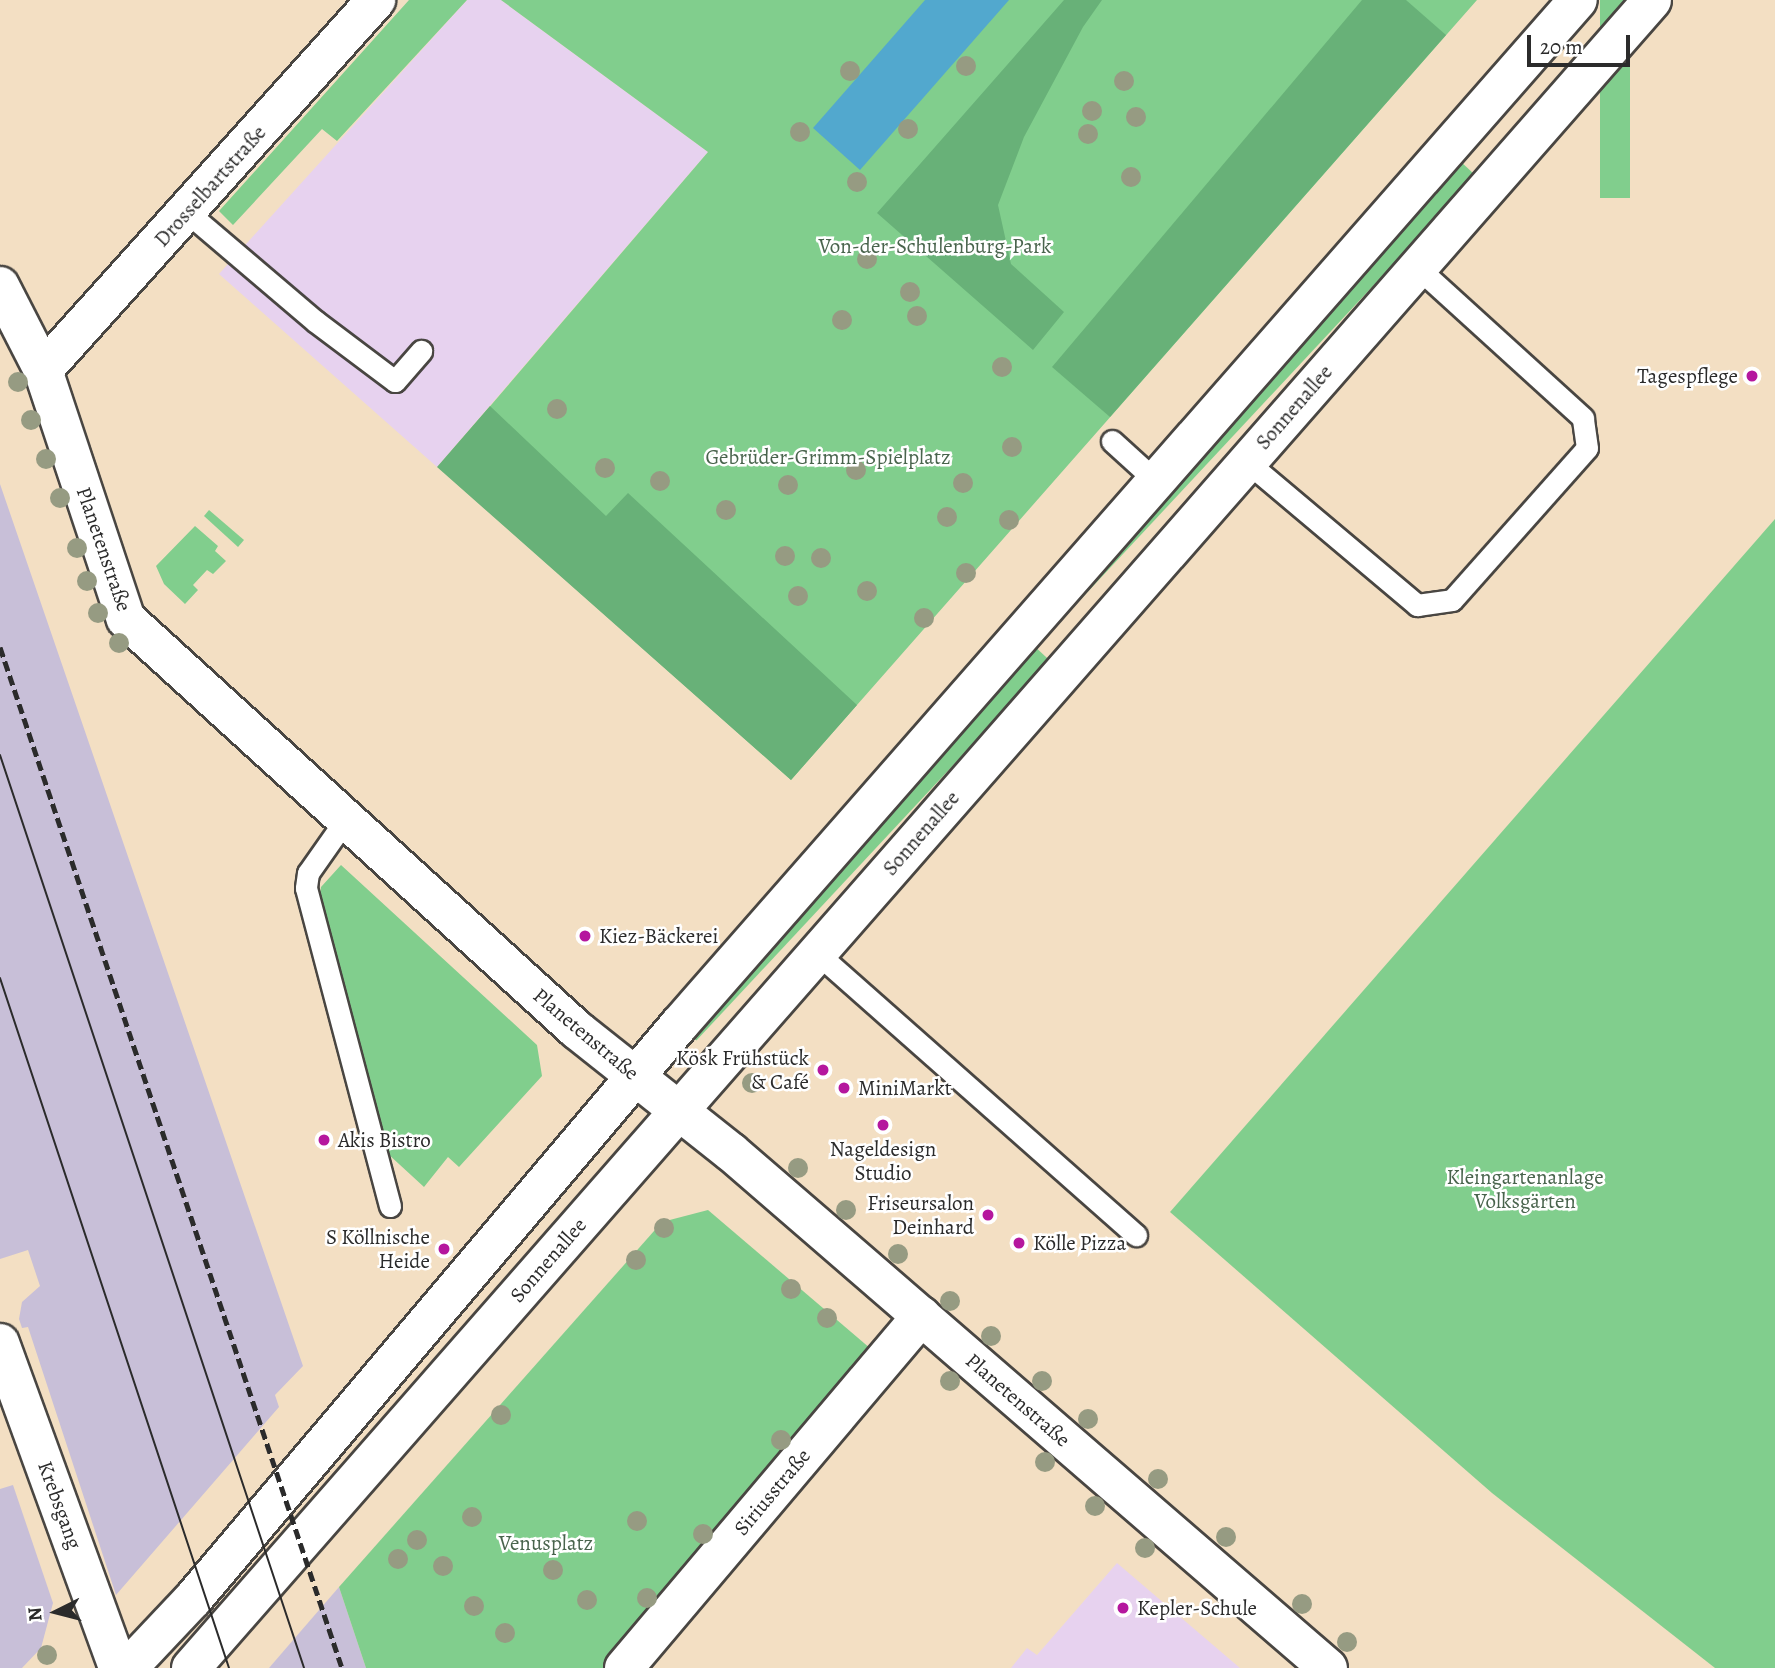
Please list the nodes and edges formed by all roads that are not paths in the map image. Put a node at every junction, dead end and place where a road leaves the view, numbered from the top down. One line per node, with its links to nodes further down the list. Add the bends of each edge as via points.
1 (376, 0): 4 (main road, Drosselbartstraße)
2 (1578, 0): 11 (main road)
3 (1652, 0): 5 (main road, Sonnenallee)
4 (187, 212): 7 (lane, via 315,321 395,381); 8 (main road, Drosselbartstraße)
5 (1417, 267): 10 (main road, Sonnenallee); 10 (lane, via 1583,418 1587,448 1452,600 1417,605)
6 (0, 286): 8 (main road, Planetenstraße)
7 (421, 351)
8 (43, 370): 12 (main road, Planetenstraße, via 126,618)
9 (1112, 441): 11 (lane)
10 (1246, 461): 13 (main road, Sonnenallee)
11 (1156, 481): 14 (main road)
12 (346, 819): 14 (main road, Planetenstraße, via 577,1030); 16 (lane, via 318,855 306,888)
13 (817, 953): 15 (main road, Sonnenallee); 17 (lane, via 902,1033)
14 (636, 1077): 15 (main road, Planetenstraße); 21 (main road, via 193,1599)
15 (679, 1111): 18 (main road, Planetenstraße); 22 (main road, Sonnenallee)
16 (390, 1206)
17 (1136, 1235)
18 (921, 1316): 23 (main road, Siriusstraße); 24 (main road, Planetenstraße)
19 (0, 1343): 20 (main road, Krebsgang)
20 (118, 1668)
21 (128, 1668)
22 (191, 1668)
23 (624, 1668)
24 (1328, 1668)

